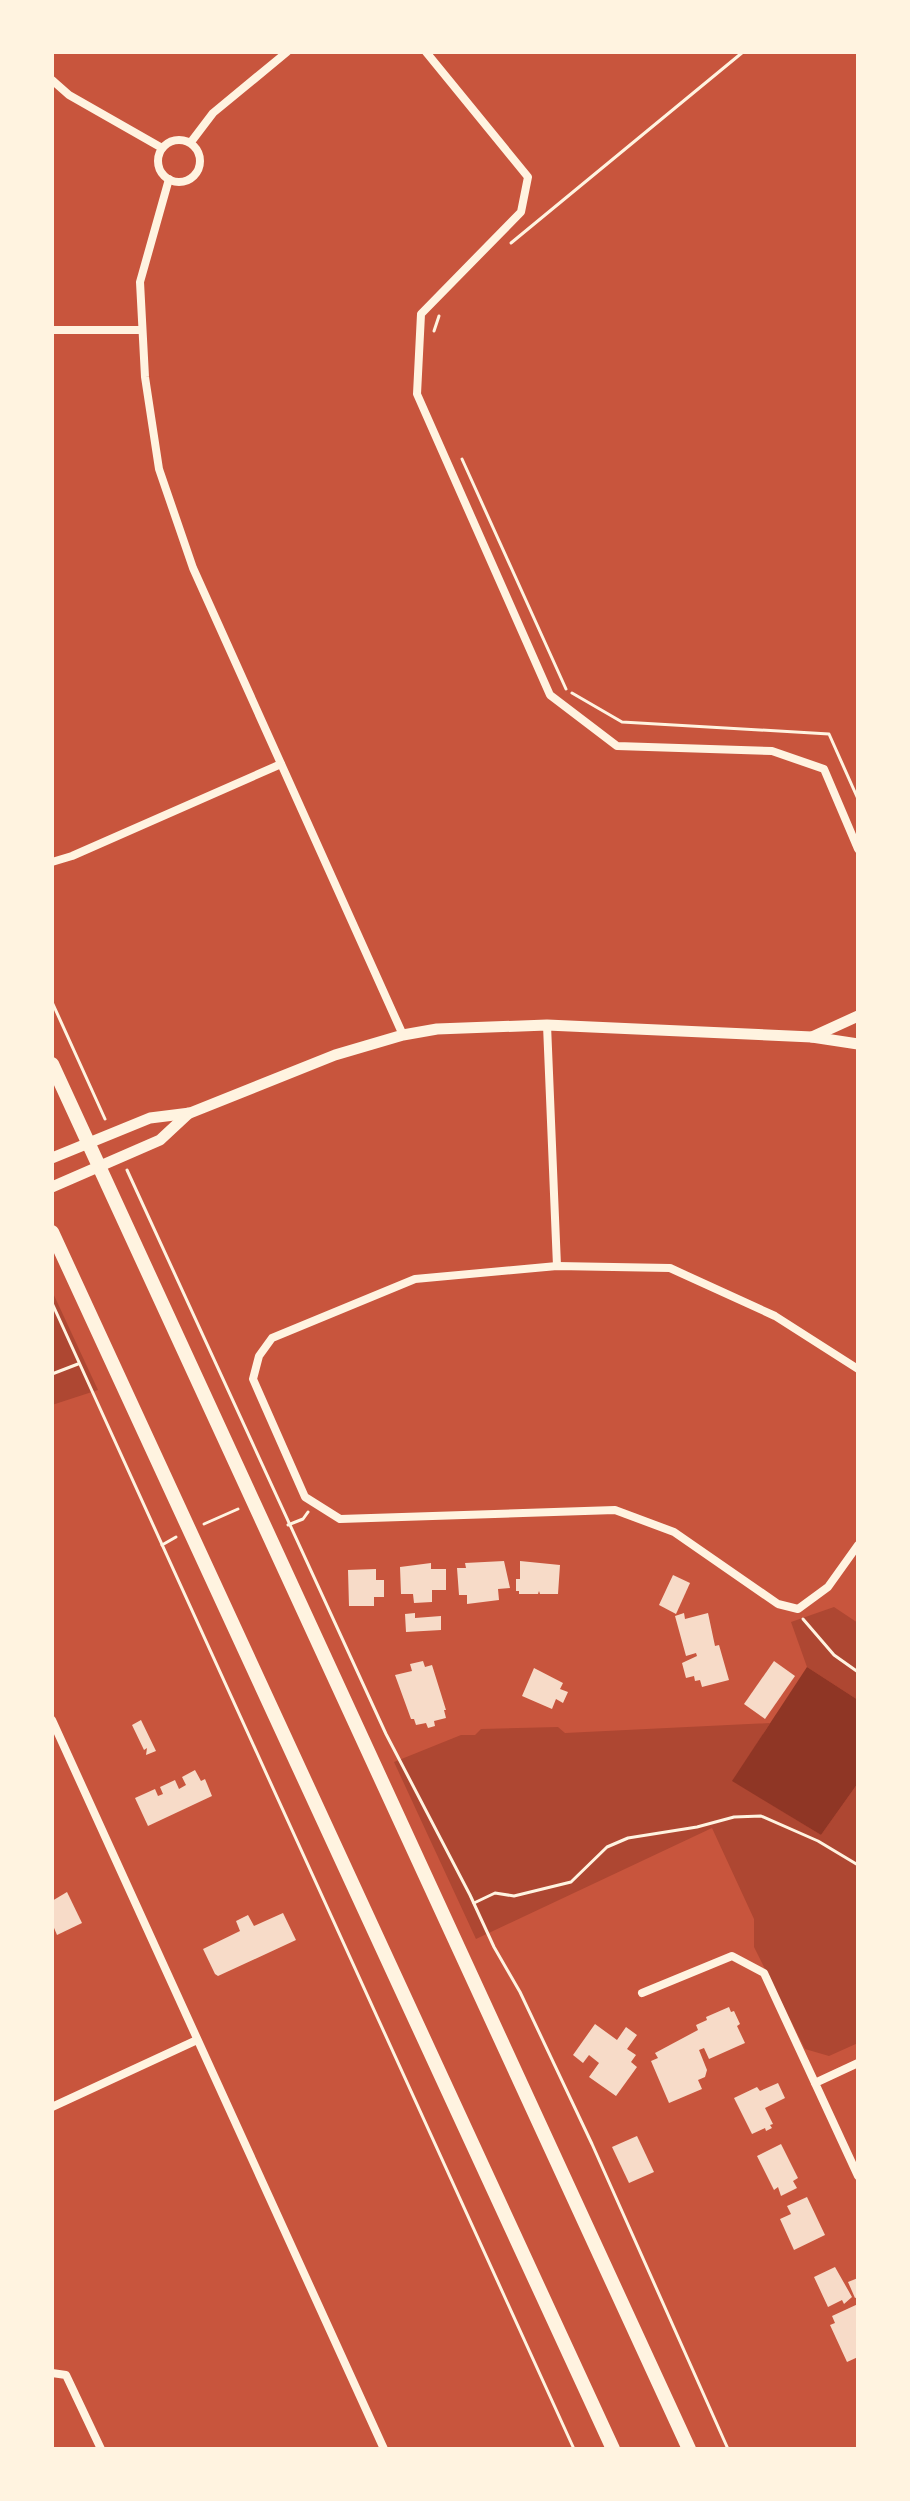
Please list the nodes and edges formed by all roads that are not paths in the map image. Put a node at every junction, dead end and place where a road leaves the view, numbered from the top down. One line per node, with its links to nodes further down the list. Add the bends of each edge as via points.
1 (287, 52): 4 (street, via 213,113)
2 (426, 52): 10 (street, via 528,177 521,212 421,314 417,394 550,695 617,746 772,751 824,769)
3 (52, 80): 5 (street)
4 (191, 142): 5 (street, via 174,140); 6 (street, via 200,154 199,170 188,180)
5 (162, 148): 6 (street, via 158,161)
6 (169, 179): 8 (street, via 140,282)
7 (52, 330): 8 (street)
8 (142, 330): 9 (street, via 159,469 193,568)
9 (281, 764): 11 (street); 15 (street)
10 (858, 849)
11 (52, 862)
12 (858, 1019): 14 (street); 16 (street)
13 (547, 1025): 15 (street); 16 (street); 25 (street)
14 (858, 1032)
15 (403, 1035): 19 (street, via 335,1055)
16 (812, 1037): 17 (street)
17 (858, 1044)
18 (52, 1064): 20 (main road)
19 (190, 1113): 20 (street, via 150,1118); 22 (street, via 160,1140)
20 (88, 1142): 21 (street); 22 (main road)
21 (52, 1158)
22 (99, 1166): 23 (street); 39 (main road)
23 (52, 1187)
24 (52, 1232): 38 (main road)
25 (557, 1266): 26 (street, via 670,1268 775,1316); 27 (street, via 415,1279 272,1338 259,1356 253,1379 305,1497 340,1519 615,1510 674,1532 778,1604 798,1609 828,1587)
26 (858, 1369)
27 (858, 1545)
28 (52, 1720): 30 (street)
29 (642, 1993): 32 (street, via 732,1956 764,1973)
30 (197, 2040): 33 (street); 37 (street)
31 (858, 2063): 32 (street)
32 (815, 2083): 34 (street)
33 (52, 2107)
34 (858, 2176)
35 (52, 2373): 36 (street, via 66,2375)
36 (101, 2449)
37 (384, 2449)
38 (613, 2449)
39 (689, 2449)

